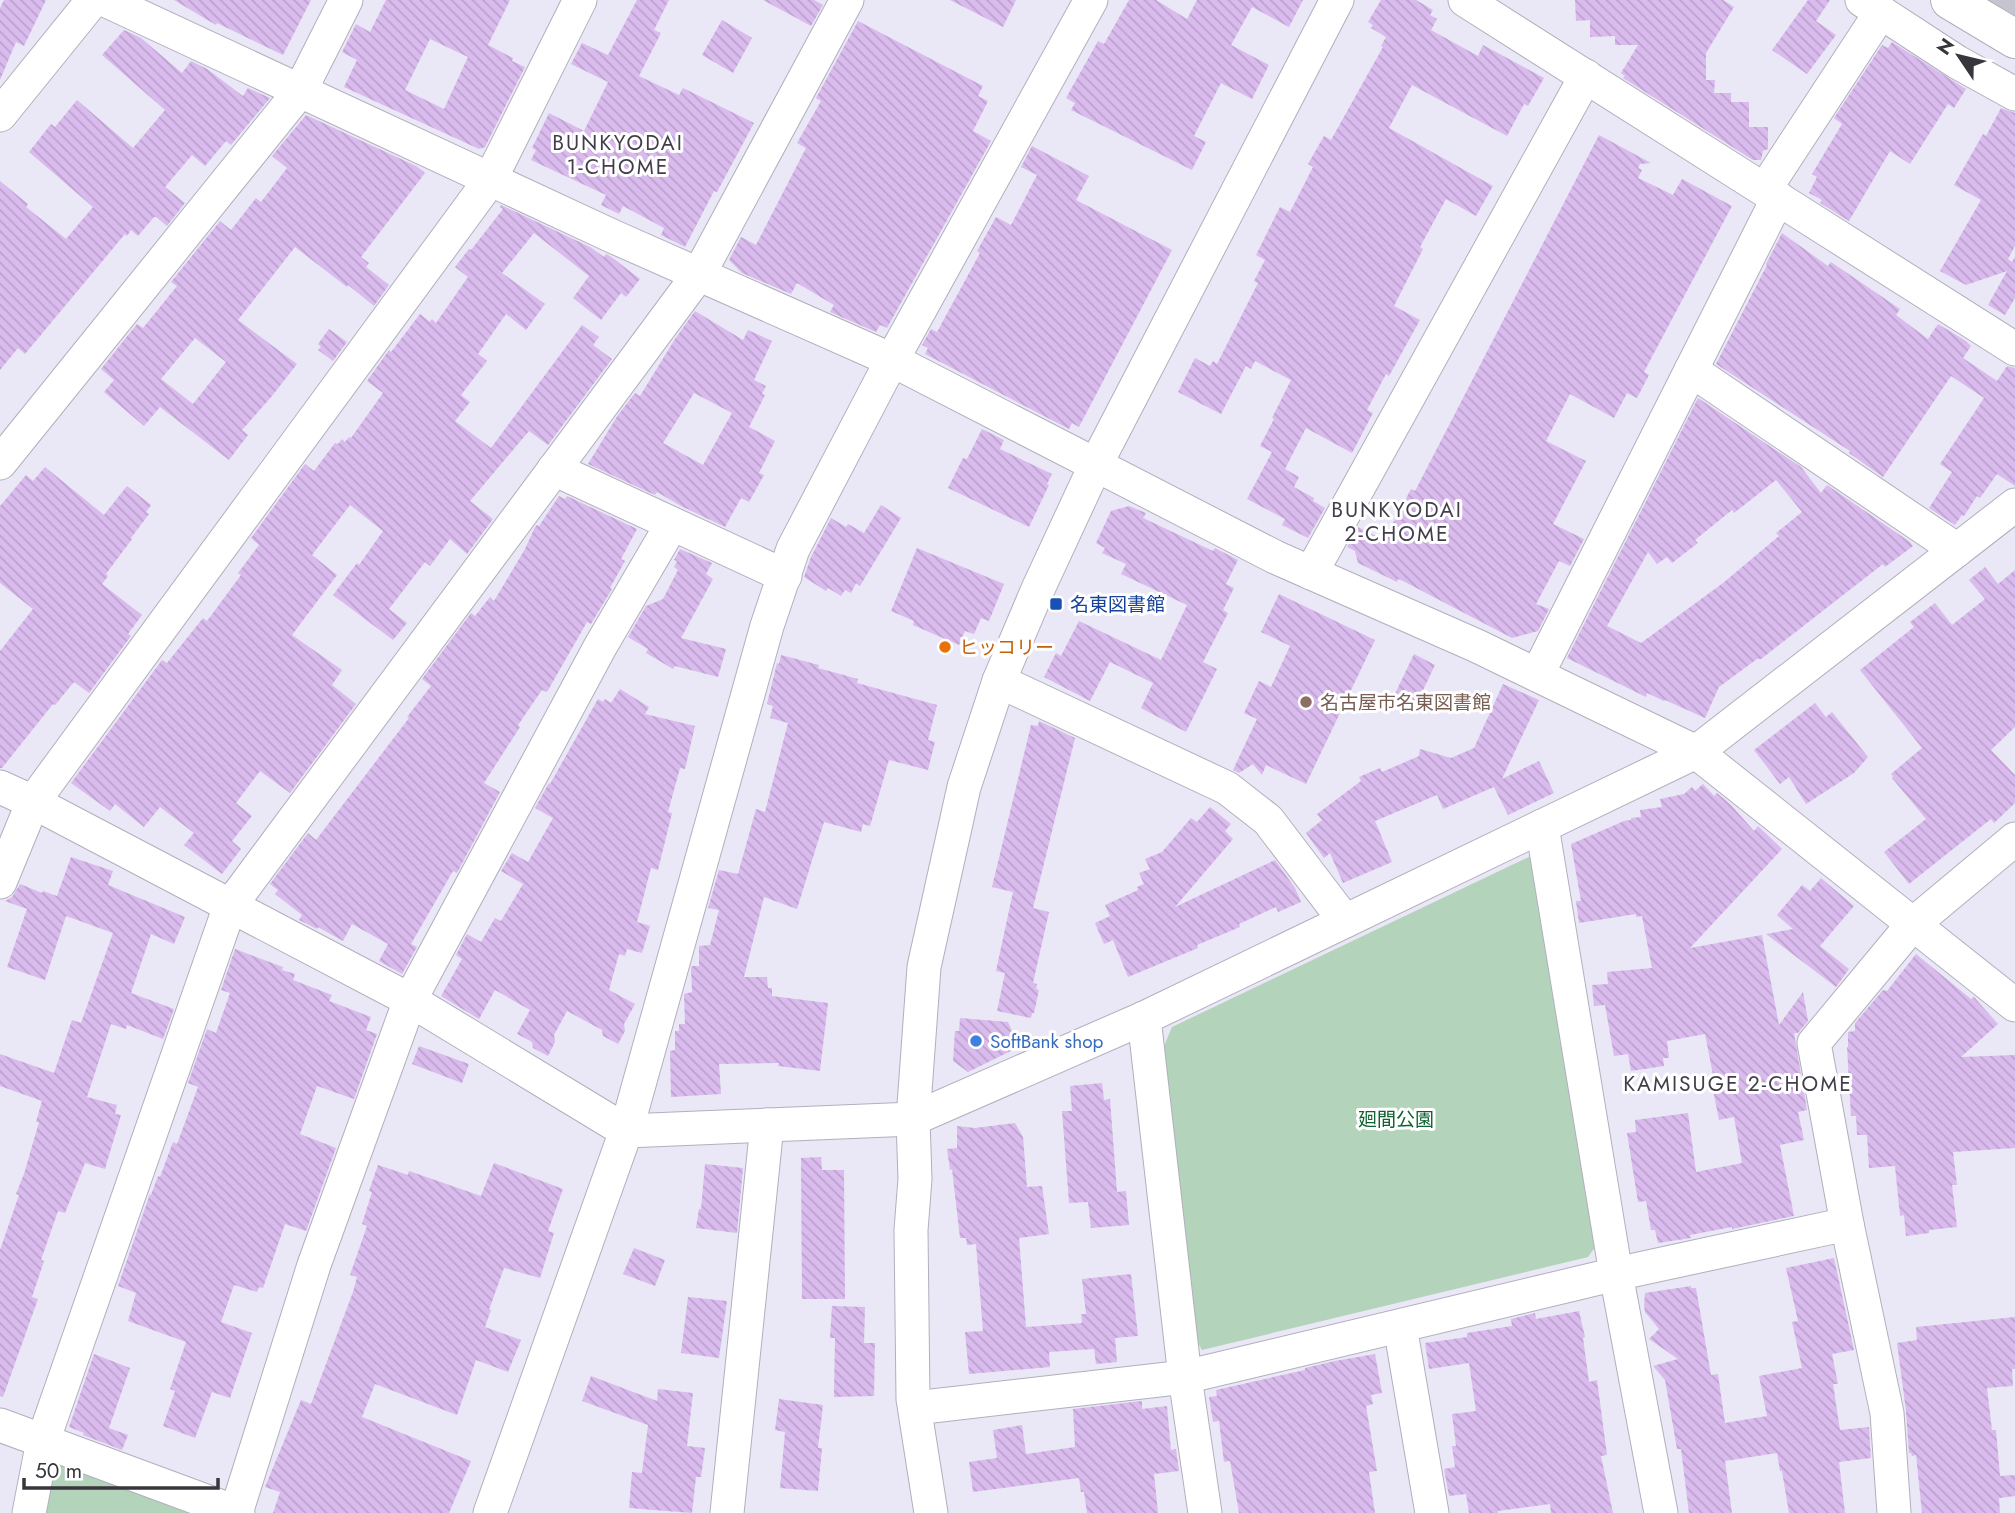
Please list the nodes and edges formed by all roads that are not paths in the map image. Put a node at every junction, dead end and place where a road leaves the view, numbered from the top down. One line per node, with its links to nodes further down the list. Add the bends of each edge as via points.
1 (93, 0): 15 (street)
2 (105, 0): 13 (street)
3 (346, 0): 13 (street)
4 (580, 0): 16 (street)
5 (846, 0): 18 (street)
6 (1091, 0): 20 (street)
7 (1337, 0): 23 (street)
8 (1465, 0): 12 (street)
9 (1950, 0): 11 (highway)
10 (1871, 6): 14 (street); 17 (street)
11 (2015, 39)
12 (1586, 76): 17 (street); 28 (street)
13 (300, 91): 16 (street); 22 (street)
14 (2015, 94)
15 (0, 115)
16 (490, 180): 18 (street); 34 (street)
17 (1771, 194): 19 (street); 21 (street)
18 (699, 274): 20 (street); 24 (street)
19 (2015, 348)
20 (892, 360): 23 (street); 29 (street, via 793,549)
21 (1691, 370): 27 (street); 30 (street)
22 (0, 463)
23 (1096, 464): 28 (street); 31 (street)
24 (554, 469): 26 (street); 38 (street)
25 (2015, 505): 27 (street)
26 (672, 524): 29 (street); 41 (street, via 600,646)
27 (1957, 550): 32 (street)
28 (1311, 573): 30 (street)
29 (785, 576): 46 (street)
30 (1537, 675): 32 (street)
31 (999, 681): 39 (street, via 1227,788 1268,820); 44 (street, via 964,788 924,967)
32 (1696, 752): 35 (street); 40 (street)
33 (0, 787): 34 (street)
34 (33, 802): 37 (street); 38 (street)
35 (1542, 826): 39 (street); 48 (street)
36 (2015, 839): 40 (street)
37 (0, 882)
38 (230, 906): 41 (street); 53 (street)
39 (1345, 921): 43 (street)
40 (1912, 925): 42 (street); 47 (street, via 1814,1043)
41 (410, 1000): 46 (street); 55 (street, via 314,1265)
42 (2015, 1006)
43 (1144, 1018): 44 (street); 50 (street)
44 (913, 1119): 45 (street); 51 (street)
45 (767, 1125): 46 (street); 57 (street)
46 (626, 1131): 56 (street)
47 (1847, 1224): 48 (street); 62 (street, via 1887,1413)
48 (1616, 1274): 49 (street); 61 (street)
49 (1400, 1326): 50 (street); 60 (street)
50 (1185, 1377): 51 (street); 59 (street)
51 (915, 1408): 58 (street)
52 (0, 1425): 53 (street)
53 (43, 1441): 54 (street); 55 (street)
54 (29, 1513)
55 (237, 1513)
56 (490, 1513)
57 (727, 1513)
58 (931, 1513)
59 (1205, 1513)
60 (1432, 1513)
61 (1661, 1513)
62 (1894, 1513)

